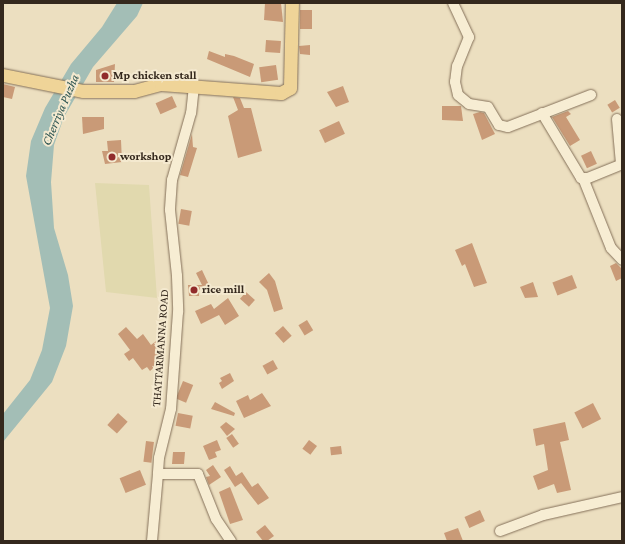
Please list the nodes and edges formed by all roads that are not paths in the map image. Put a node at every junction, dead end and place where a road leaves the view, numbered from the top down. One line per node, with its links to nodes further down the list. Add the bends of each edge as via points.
1 (292, 3): 4 (main road, via 290,88 281,93)
2 (453, 3): 6 (street, via 469,37 457,66 455,82 458,95 469,104 488,107 499,125 504,128)
3 (3, 75): 4 (main road, via 83,90 134,91 161,84)
4 (194, 86): 11 (street, THATTARMANNA ROAD, via 190,113 172,180 170,210 178,276 178,312 170,409)
5 (591, 95): 6 (street)
6 (542, 113): 9 (street)
7 (617, 119): 8 (street)
8 (622, 164): 9 (street)
9 (583, 178): 10 (street, via 611,248)
10 (622, 260)
11 (158, 474): 14 (street, THATTARMANNA ROAD); 15 (street, via 198,474 216,519)
12 (622, 496): 13 (street, via 543,515)
13 (500, 531)
14 (152, 541)
15 (231, 541)

